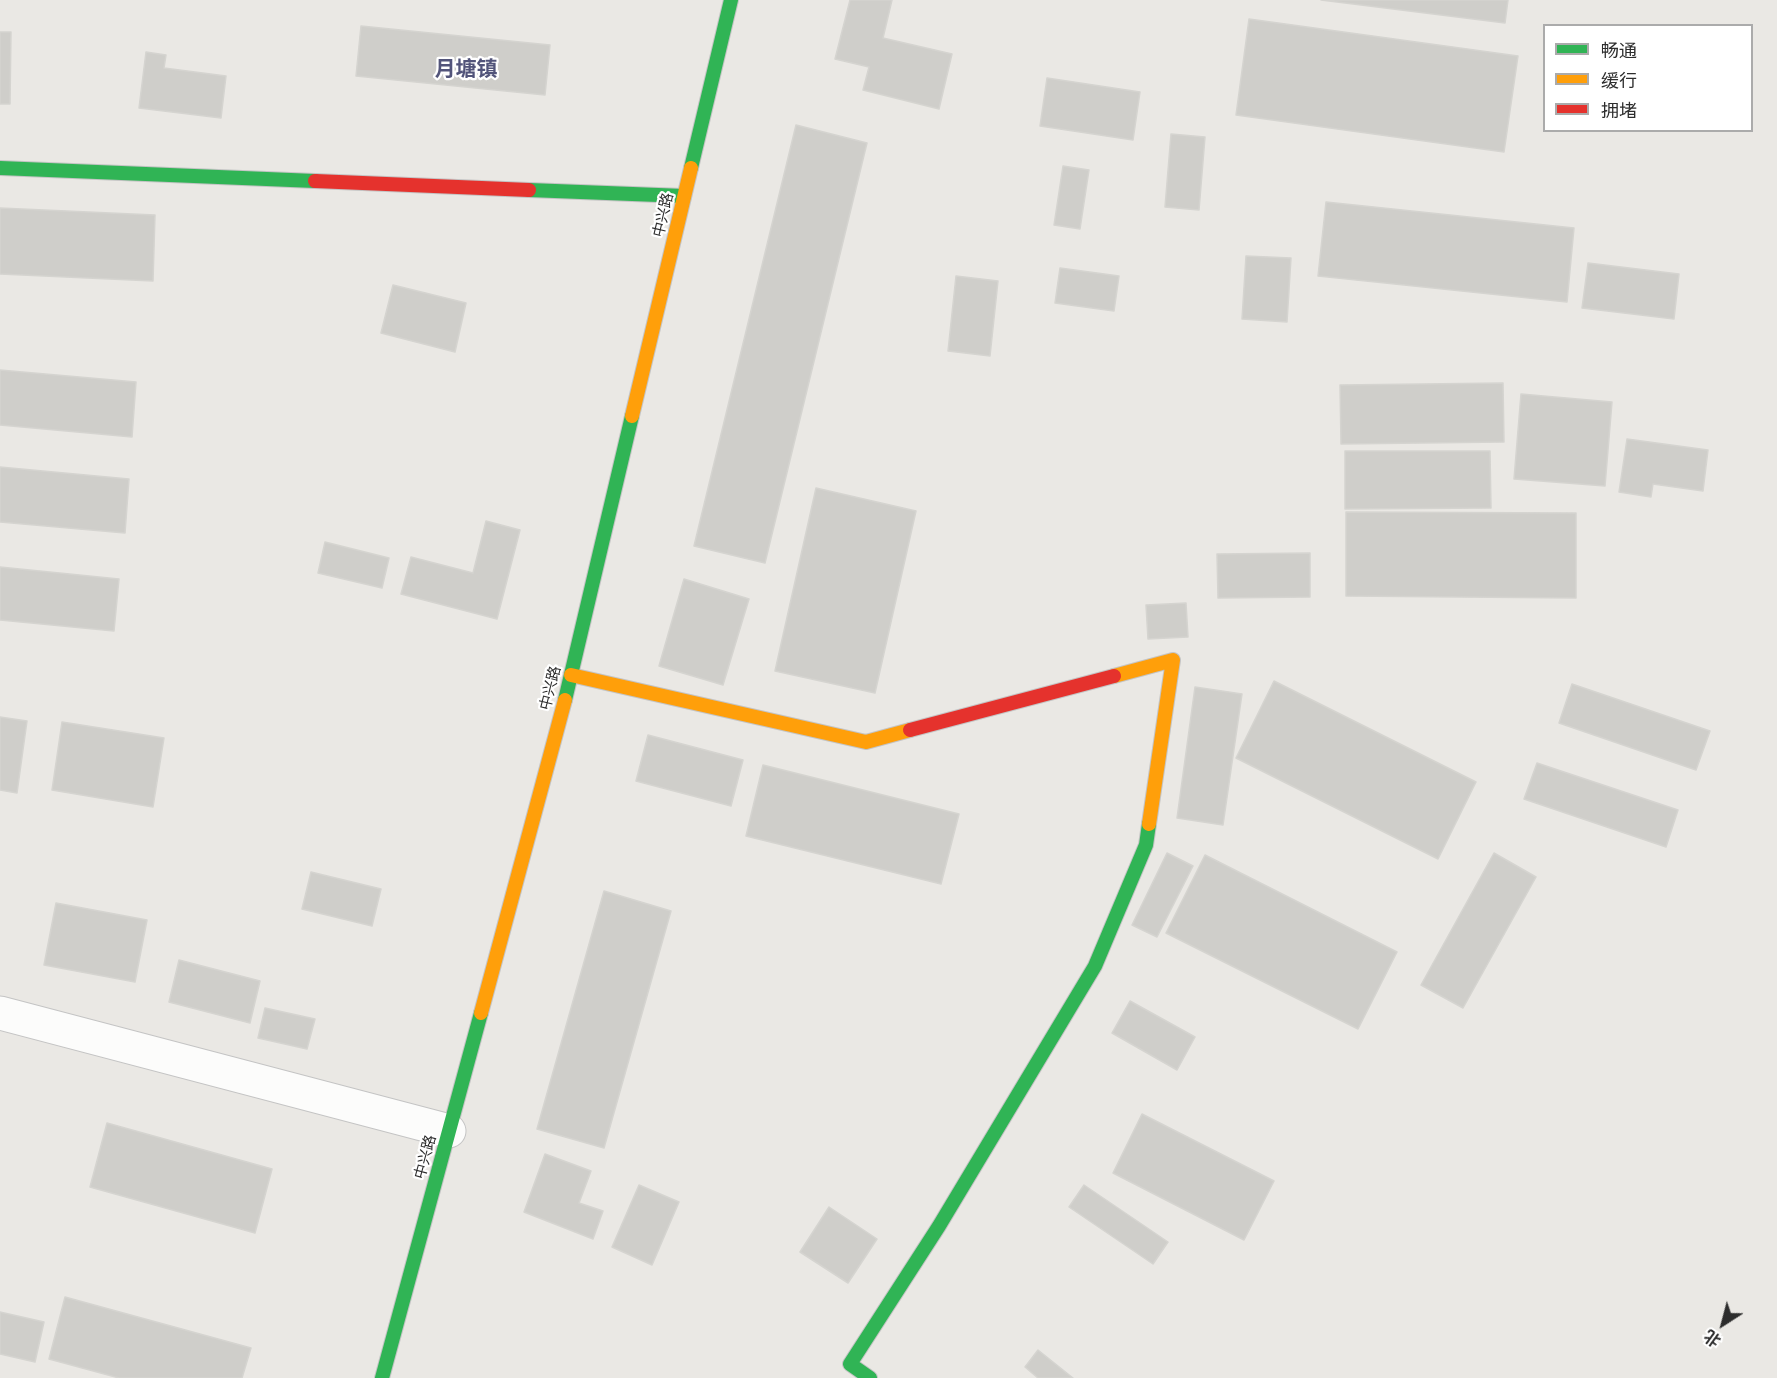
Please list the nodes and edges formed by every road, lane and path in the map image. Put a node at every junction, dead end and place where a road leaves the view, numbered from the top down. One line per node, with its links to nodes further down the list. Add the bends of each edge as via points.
1 (731, 0): 3 (street, 中兴路)
2 (0, 168): 3 (street)
3 (684, 196): 4 (street, 中兴路)
4 (571, 675): 6 (street, 中兴路); 8 (street, via 866,742 1173,660 1146,845 1095,966 939,1226 850,1364)
5 (0, 1013): 6 (street)
6 (448, 1131): 7 (street, 中兴路)
7 (382, 1378)
8 (870, 1378)

